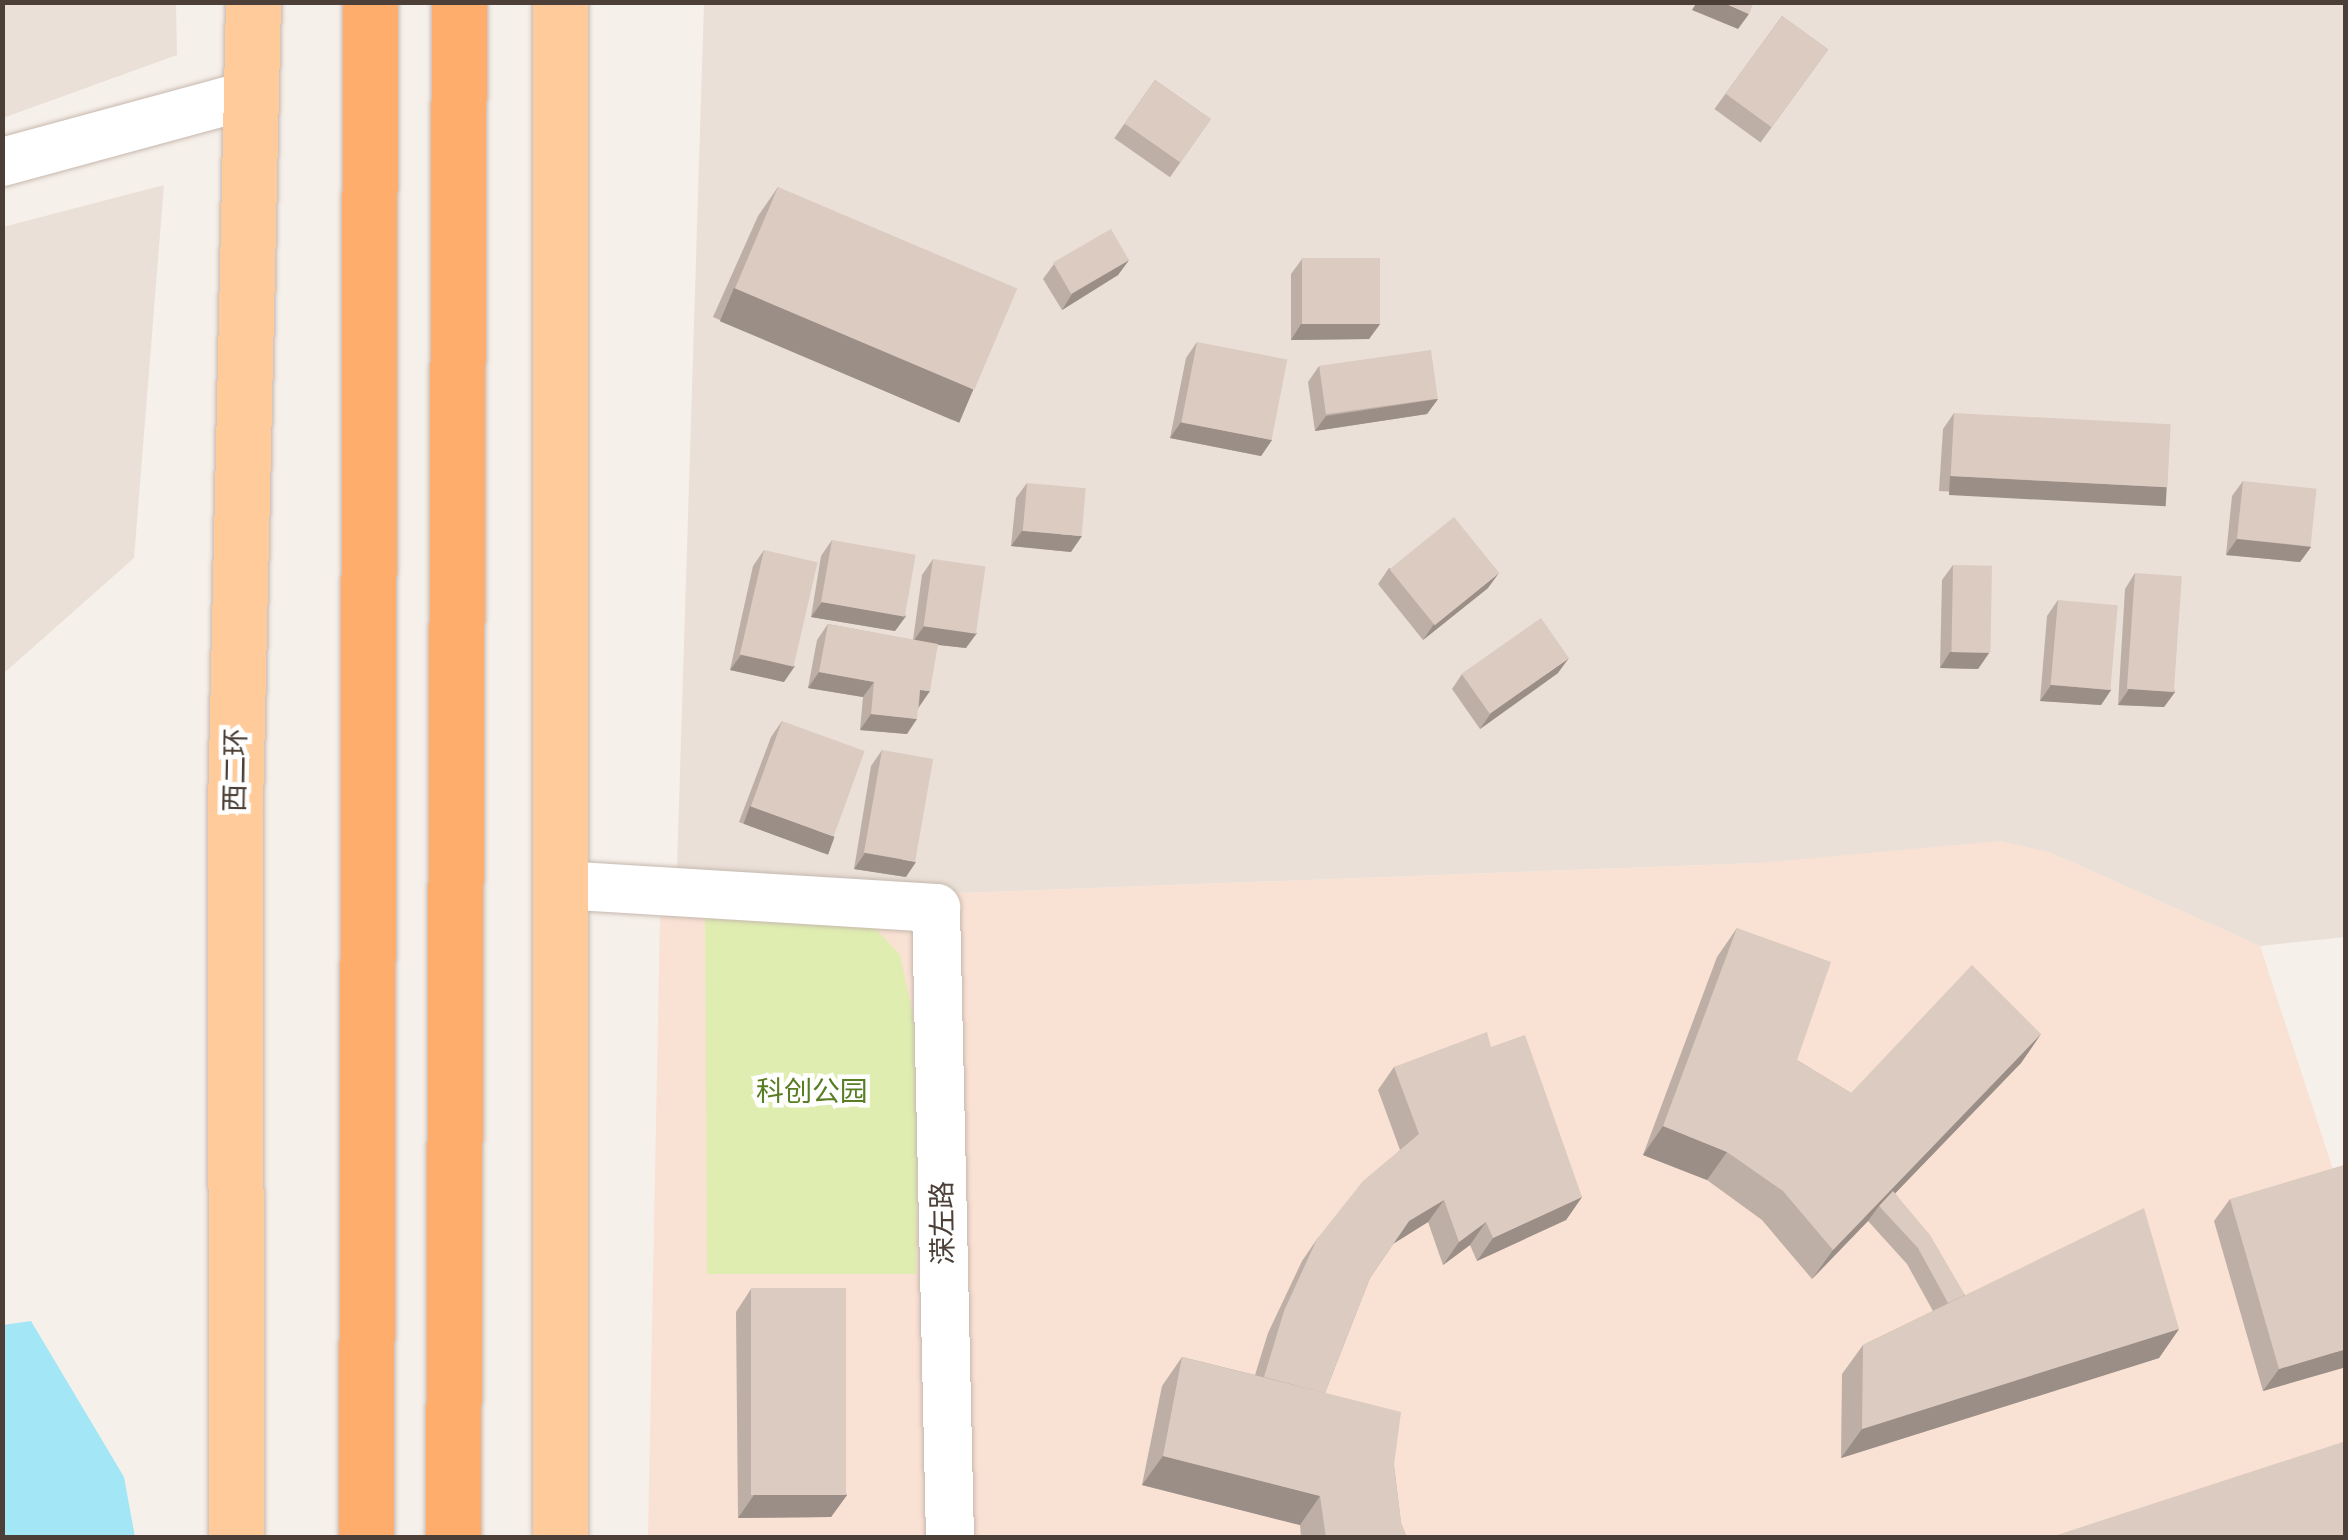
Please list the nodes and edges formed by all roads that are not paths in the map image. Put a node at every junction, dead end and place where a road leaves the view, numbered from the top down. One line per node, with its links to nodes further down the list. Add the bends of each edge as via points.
1 (253, 2): 5 (main road, 西二环)
2 (370, 2): 9 (highway)
3 (459, 2): 10 (highway)
4 (560, 2): 7 (main road)
5 (252, 94): 6 (street); 8 (main road, 西二环, via 234,808)
6 (2, 162)
7 (560, 885): 11 (main road); 12 (street, 溁左路, via 936,908)
8 (236, 1538)
9 (366, 1538)
10 (454, 1538)
11 (560, 1538)
12 (950, 1538)

